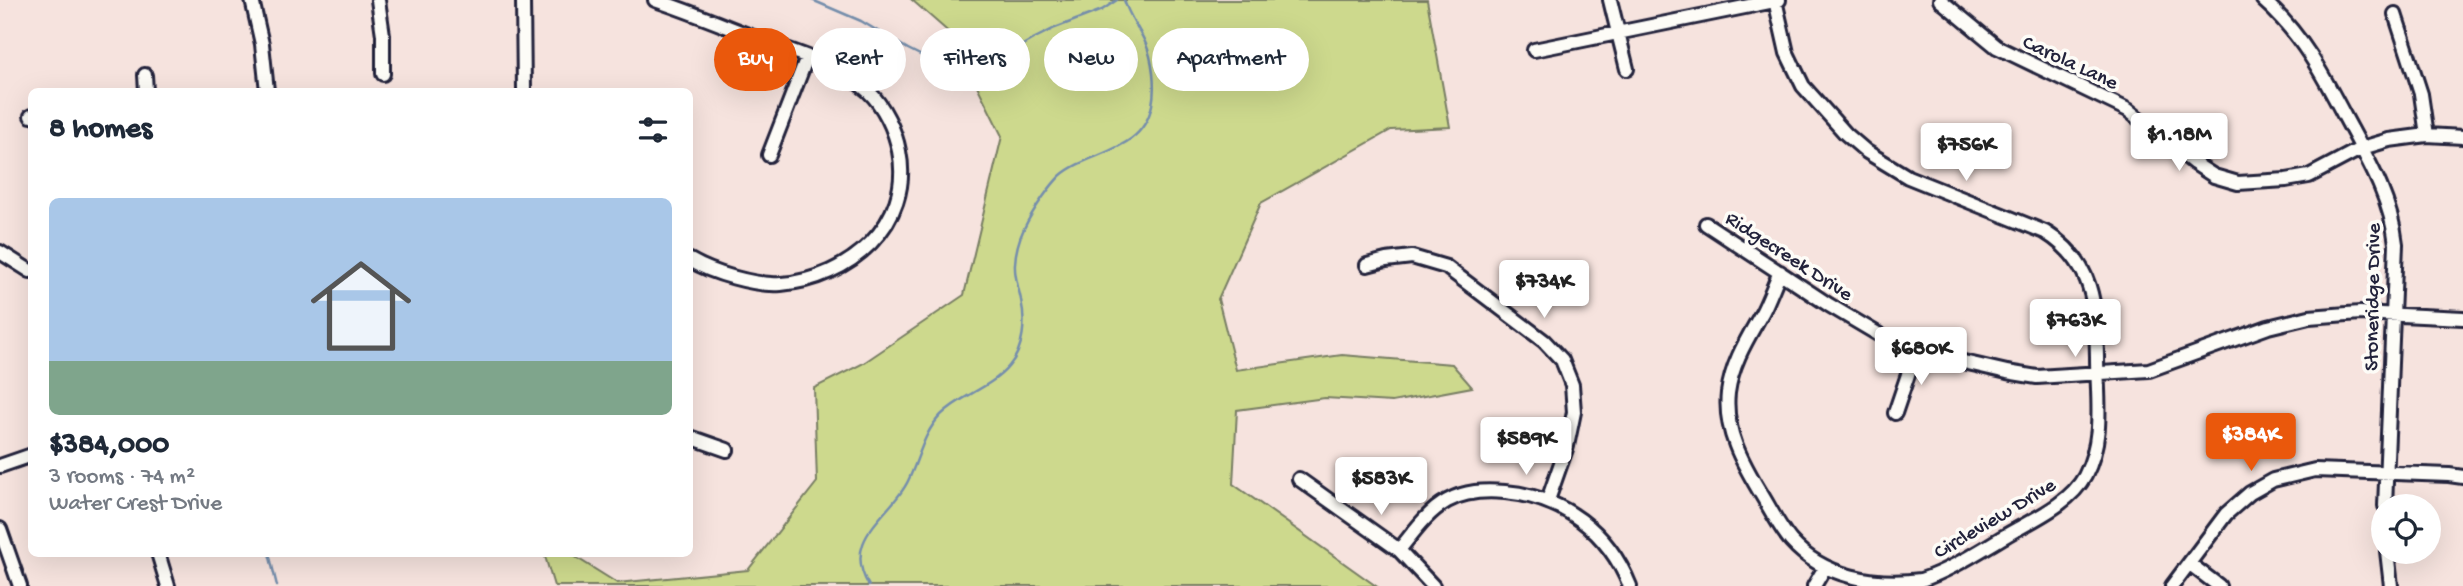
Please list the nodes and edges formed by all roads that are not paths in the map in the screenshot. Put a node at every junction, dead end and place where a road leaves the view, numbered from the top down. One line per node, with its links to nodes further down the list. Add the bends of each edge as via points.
1 (252, 0): 17 (street)
2 (378, 0): 14 (street)
3 (523, 0): 18 (street)
4 (655, 0): 12 (street)
5 (1610, 0): 10 (street)
6 (1776, 0): 10 (street); 32 (street, Circleview Drive, via 1787,53 1803,86 1867,152 1908,177 2045,232 2067,249 2093,298)
7 (1940, 0): 21 (street, Carola Lane, via 1997,47 2129,110 2214,176 2238,183 2309,176)
8 (2263, 0): 21 (street, Stoneridge Drive, via 2308,51)
9 (2395, 14): 19 (street, via 2420,94)
10 (1618, 33): 11 (street); 13 (street)
11 (1534, 50)
12 (807, 57): 22 (street); 25 (street, via 846,74 871,93 897,139 900,181 884,228 847,264 798,282 759,282)
13 (1627, 69)
14 (383, 74)
15 (145, 75): 16 (street)
16 (146, 88)
17 (267, 88)
18 (524, 88)
19 (2427, 135): 20 (street, Carola Lane); 21 (street, Carola Lane, via 2389,139)
20 (2463, 137)
21 (2362, 148): 29 (street, Stoneridge Drive, via 2394,223)
22 (769, 155)
23 (1706, 224): 28 (street, Ridgecreek Drive)
24 (0, 252): 27 (street)
25 (693, 262)
26 (1367, 265): 42 (street, via 1412,257 1446,267 1544,341 1562,360 1572,385 1574,412)
27 (28, 270)
28 (1780, 272): 31 (street, Ridgecreek Drive, via 1865,326); 48 (street, Circleview Drive, via 1737,360 1728,410 1734,443 1758,488 1789,539)
29 (2392, 315): 30 (street, Ridgecreek Drive); 32 (street, Ridgecreek Drive, via 2349,313 2293,320 2149,370); 38 (street, Stoneridge Drive)
30 (2463, 318)
31 (1916, 351): 32 (street, Ridgecreek Drive, via 2037,377); 33 (street)
32 (2097, 374): 48 (street, Circleview Drive, via 2097,445 2084,477 2068,496 1968,558 1922,579 1871,583)
33 (1895, 413)
34 (693, 439): 35 (street)
35 (727, 450)
36 (28, 456): 37 (street)
37 (0, 466)
38 (2386, 472): 39 (street); 41 (street, Stoneridge Drive); 46 (street, via 2315,470 2273,480 2226,514)
39 (2463, 477)
40 (1299, 479): 44 (street)
41 (2385, 494)
42 (1548, 500): 44 (street, via 1493,490 1465,494 1432,512); 52 (street, via 1595,531 1614,552)
43 (0, 529): 49 (street)
44 (1399, 550): 51 (street)
45 (159, 557): 50 (street)
46 (2190, 564): 54 (street); 55 (street)
47 (2388, 564): 56 (street)
48 (1824, 569): 53 (street)
49 (20, 586)
50 (168, 586)
51 (1433, 586)
52 (1630, 586)
53 (1814, 586)
54 (2172, 586)
55 (2219, 586)
56 (2391, 586)

